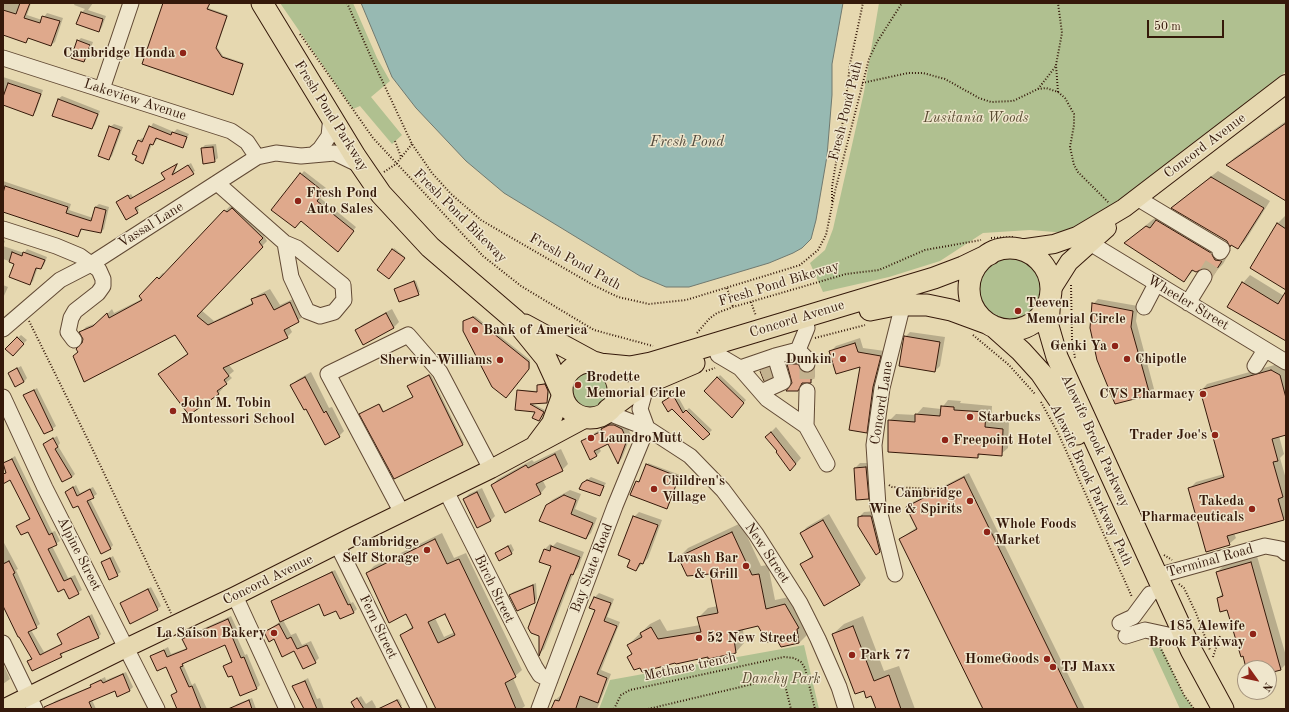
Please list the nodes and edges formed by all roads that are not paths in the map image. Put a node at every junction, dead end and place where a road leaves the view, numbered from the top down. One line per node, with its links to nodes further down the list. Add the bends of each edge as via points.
1 (131, 3): 5 (street)
2 (262, 3): 6 (highway, Fresh Pond Parkway)
3 (3, 58): 5 (street, Lakeview Avenue)
4 (1286, 85): 11 (main road, Concord Avenue)
5 (102, 89): 8 (street, Lakeview Avenue, via 230,131 248,142)
6 (331, 116): 7 (street, via 329,136); 9 (highway, Fresh Pond Parkway)
7 (313, 155): 8 (street, Vassal Lane, via 276,153); 9 (street, Vassal Lane, via 335,153)
8 (257, 157): 10 (street, Vassal Lane)
9 (361, 166): 25 (highway, Fresh Pond Parkway, via 408,225 434,251)
10 (217, 183): 13 (street); 18 (street, Vassal Lane)
11 (1121, 203): 14 (main road, Concord Avenue, via 1078,236 1054,244); 15 (main road, Concord Avenue, via 1107,228); 17 (street, via 1222,249)
12 (3, 229): 18 (street, via 56,246 80,256)
13 (285, 242): 13 (street, via 291,277 307,311 320,316 334,312 344,300 343,285 297,248)
14 (1017, 243): 16 (highway, via 1004,249); 21 (highway, via 1042,264 1049,277)
15 (1090, 243): 20 (street, Wheeler Street); 21 (main road, Concord Avenue, via 1069,262)
16 (988, 244): 26 (highway, via 983,259 975,269 969,289 974,309); 34 (highway, Concord Avenue, via 963,267 926,281 651,363 630,367)
17 (1220, 252)
18 (91, 264): 28 (street, Vassal Lane, via 60,280); 29 (street, via 99,270 103,286 75,311 71,318 68,332)
19 (1204, 277): 22 (street)
20 (1156, 284): 22 (street, Wheeler Street); 24 (street)
21 (1050, 294): 26 (highway, via 1043,313 1027,326 1010,330); 55 (highway, Alewife Brook Parkway, via 1048,321 1052,342 1094,422)
22 (1188, 303): 31 (street, Wheeler Street)
23 (903, 304): 26 (highway, Concord Avenue, via 945,308); 27 (highway, Concord Avenue, via 866,310); 54 (street, Concord Lane, via 882,388 874,445 878,506)
24 (1144, 308)
25 (515, 320): 34 (highway, Fresh Pond Parkway); 42 (highway, Fresh Pond Parkway, via 546,358)
26 (991, 325): 55 (highway, Alewife Brook Parkway, via 1035,366 1062,404)
27 (807, 328): 30 (street); 32 (highway, Concord Avenue)
28 (3, 329)
29 (74, 340)
30 (798, 350): 35 (street, via 806,358); 38 (street)
31 (1266, 350): 33 (street, Wheeler Street); 36 (street)
32 (718, 355): 37 (street); 39 (highway, Concord Avenue)
33 (1286, 362)
34 (597, 363): 42 (highway, via 582,363 571,369 564,380); 44 (highway, via 610,372 616,384 615,399)
35 (806, 364)
36 (1255, 366)
37 (740, 368): 38 (street); 38 (street)
38 (768, 370): 41 (street); 41 (street, via 782,382)
39 (647, 383): 44 (highway, Concord Avenue); 46 (street, via 640,409)
40 (807, 391): 45 (street)
41 (761, 392): 45 (street)
42 (562, 393): 44 (highway, via 571,410 579,415); 47 (main road, Concord Avenue, via 548,429)
43 (3, 397): 59 (street, Alpine Street)
44 (601, 413): 46 (street, New Street); 47 (main road, Concord Avenue)
45 (806, 426): 48 (street)
46 (647, 428): 60 (street, Bay State Road); 67 (street, New Street, via 690,456 723,490 756,534 800,603 839,686)
47 (532, 448): 49 (main road, Concord Avenue)
48 (827, 464)
49 (491, 469): 50 (main road, Concord Avenue); 51 (street, via 440,372 408,336 328,374)
50 (446, 491): 51 (main road, Concord Avenue); 60 (street, Birch Street, via 534,667 540,675)
51 (402, 513): 52 (main road, Concord Avenue)
52 (338, 544): 56 (main road, Concord Avenue); 65 (street, Fern Street)
53 (1286, 553): 55 (street, Terminal Road, via 1265,546)
54 (895, 574)
55 (1147, 591): 57 (highway, Alewife Brook Parkway); 57 (street, via 1123,630 1145,630); 69 (highway, Alewife Brook Parkway, via 1196,661)
56 (235, 596): 59 (main road, Concord Avenue); 64 (street)
57 (1162, 639): 68 (highway, Alewife Brook Parkway)
58 (3, 643): 61 (street)
59 (126, 648): 61 (main road, Concord Avenue); 63 (street, Alpine Street)
60 (550, 680): 66 (street, Bay State Road)
61 (32, 703): 62 (main road, Concord Avenue)
62 (3, 709)
63 (157, 709)
64 (287, 709)
65 (419, 709)
66 (539, 709)
67 (846, 709)
68 (1207, 709)
69 (1223, 709)

